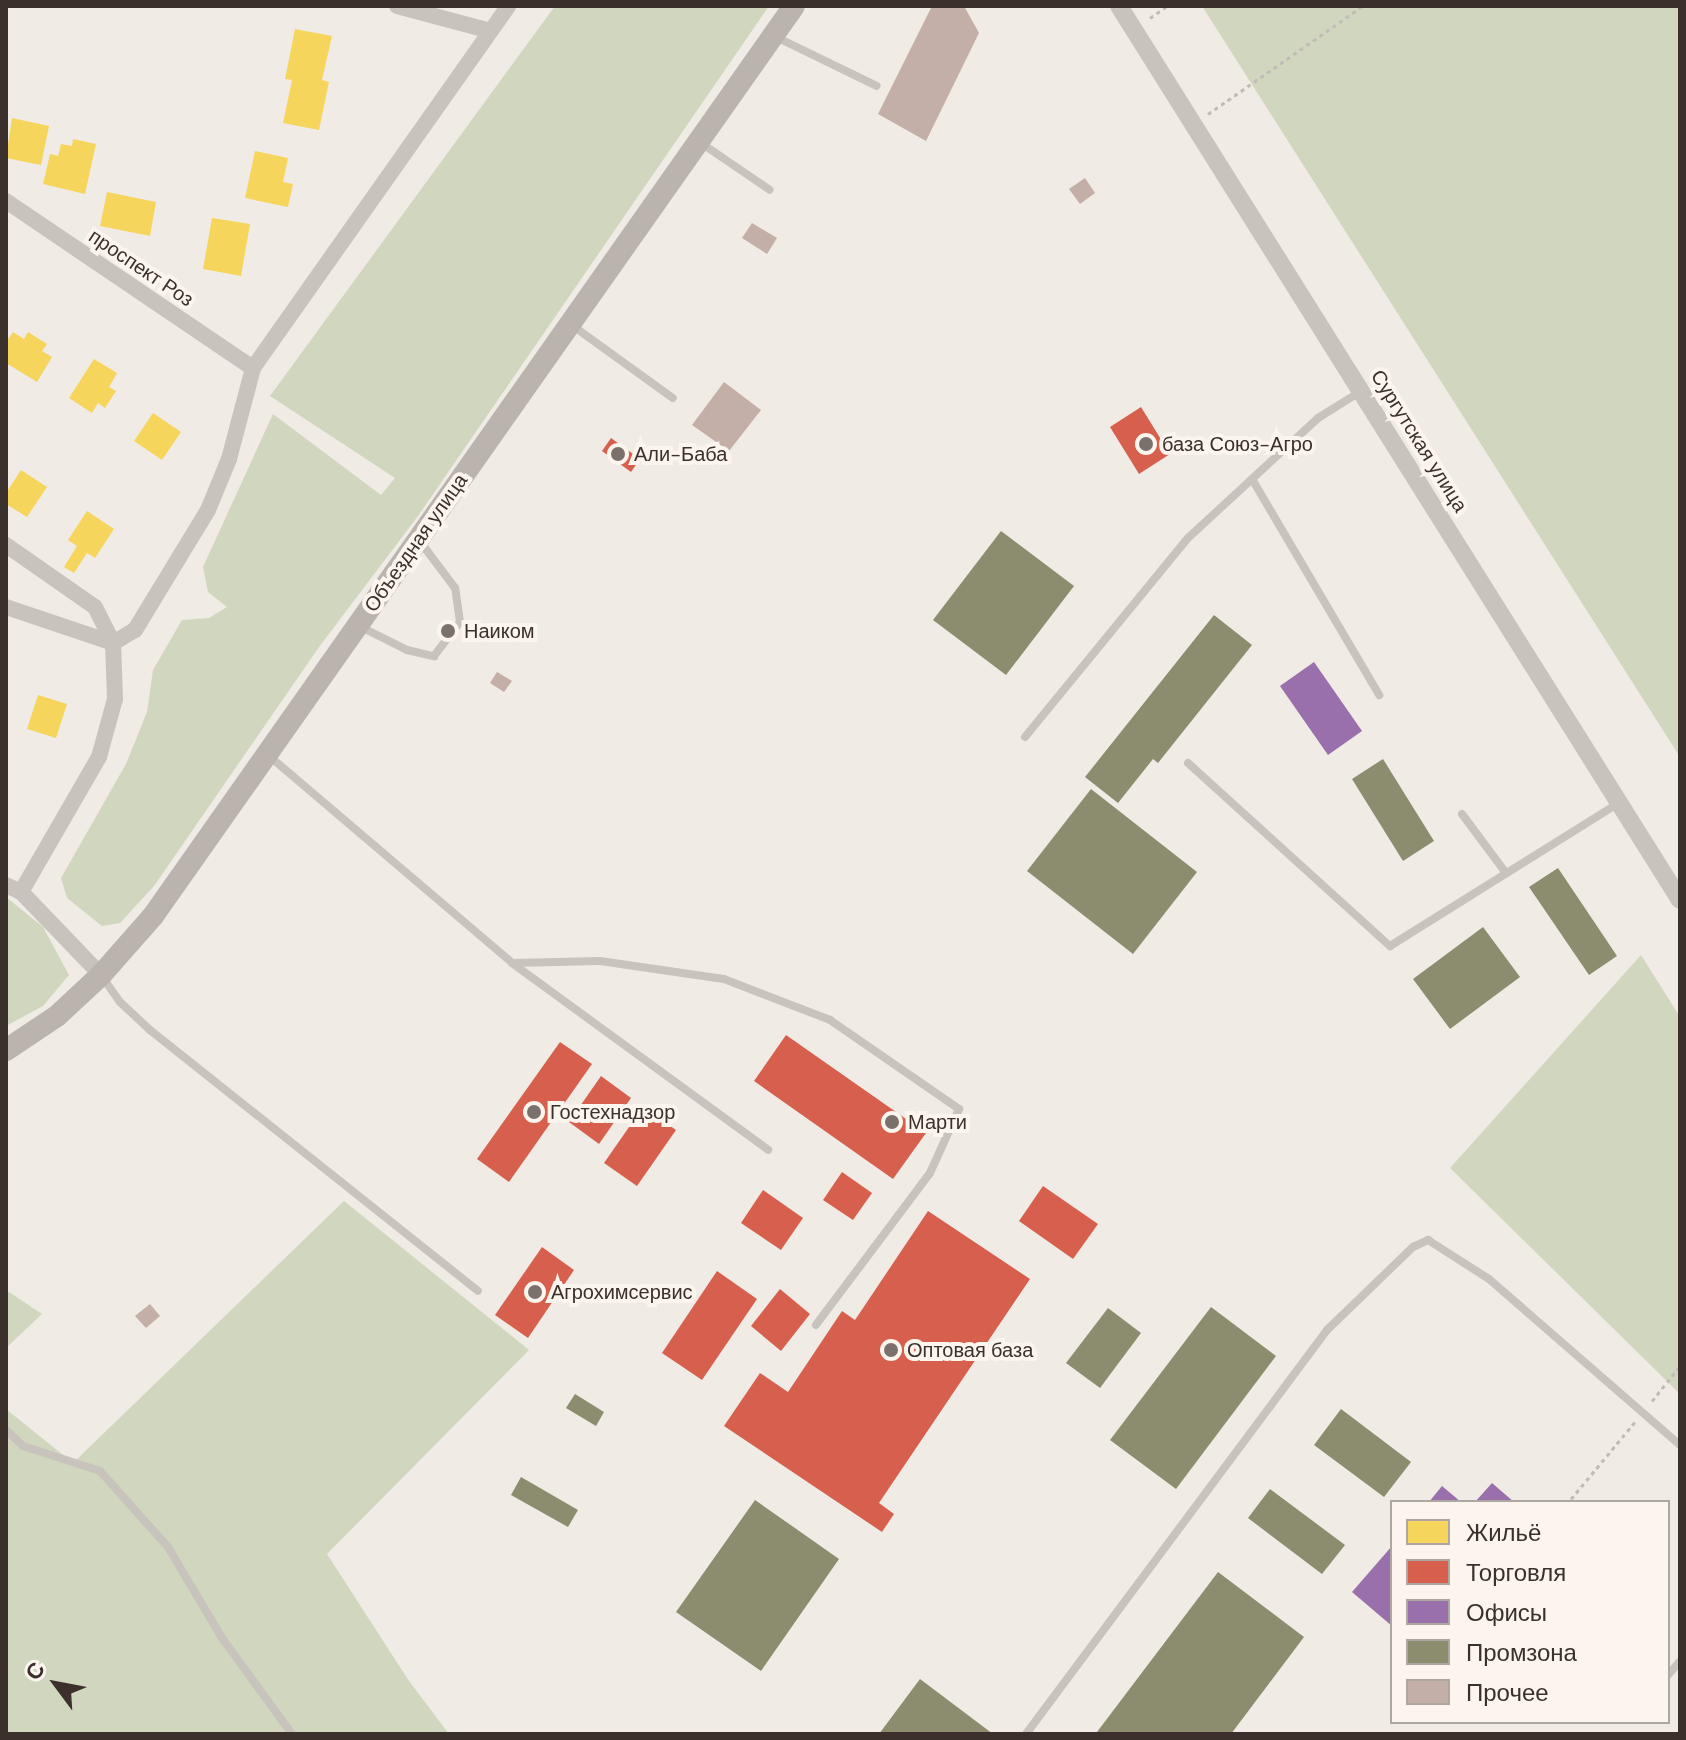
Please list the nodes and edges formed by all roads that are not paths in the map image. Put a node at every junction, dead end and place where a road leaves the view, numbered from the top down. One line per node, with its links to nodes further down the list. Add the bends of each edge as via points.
1 (397, 6): 5 (street)
2 (508, 6): 5 (street)
3 (794, 6): 6 (main road, Объездная улица)
4 (1119, 6): 13 (street, Сургутская улица)
5 (490, 31): 12 (street)
6 (773, 36): 7 (lane); 8 (main road, Объездная улица)
7 (877, 86)
8 (699, 142): 9 (lane); 11 (main road, Объездная улица)
9 (770, 190)
10 (6, 201): 12 (street, проспект Роз)
11 (571, 324): 14 (lane); 16 (main road, Объездная улица)
12 (253, 368): 20 (street, via 229,459 208,510)
13 (1361, 391): 15 (lane, via 1318,418); 27 (street, Сургутская улица)
14 (673, 398)
15 (1252, 479): 23 (lane); 24 (lane, via 1188,538)
16 (419, 539): 19 (main road, Объездная улица); 19 (lane, via 455,588 460,622 434,656 407,650)
17 (6, 545): 21 (street, via 95,607)
18 (6, 607): 21 (street)
19 (358, 625): 25 (main road, Объездная улица)
20 (135, 630): 21 (street); 22 (street)
21 (113, 643): 22 (street)
22 (114, 677): 30 (street, via 115,699 99,757)
23 (1379, 695)
24 (1025, 737)
25 (268, 754): 32 (lane); 33 (main road, Объездная улица, via 153,916)
26 (1188, 763): 29 (lane, via 1390,946)
27 (1619, 803): 29 (lane); 31 (street, Сургутская улица)
28 (1462, 814): 29 (lane)
29 (1506, 873)
30 (14, 888): 33 (street)
31 (1680, 900)
32 (512, 963): 35 (lane); 37 (lane, via 600,961 724,979 830,1020 959,1109 930,1173)
33 (101, 975): 34 (main road, Объездная улица, via 57,1016); 36 (lane, via 150,1030)
34 (6, 1050)
35 (768, 1150)
36 (478, 1291)
37 (816, 1325)
38 (6, 1430): 40 (lane, via 23,1446 100,1471 168,1547 222,1638)
39 (1680, 1445): 41 (lane, via 1489,1279 1428,1240 1413,1247 1327,1330)
40 (292, 1734)
41 (1026, 1734)

